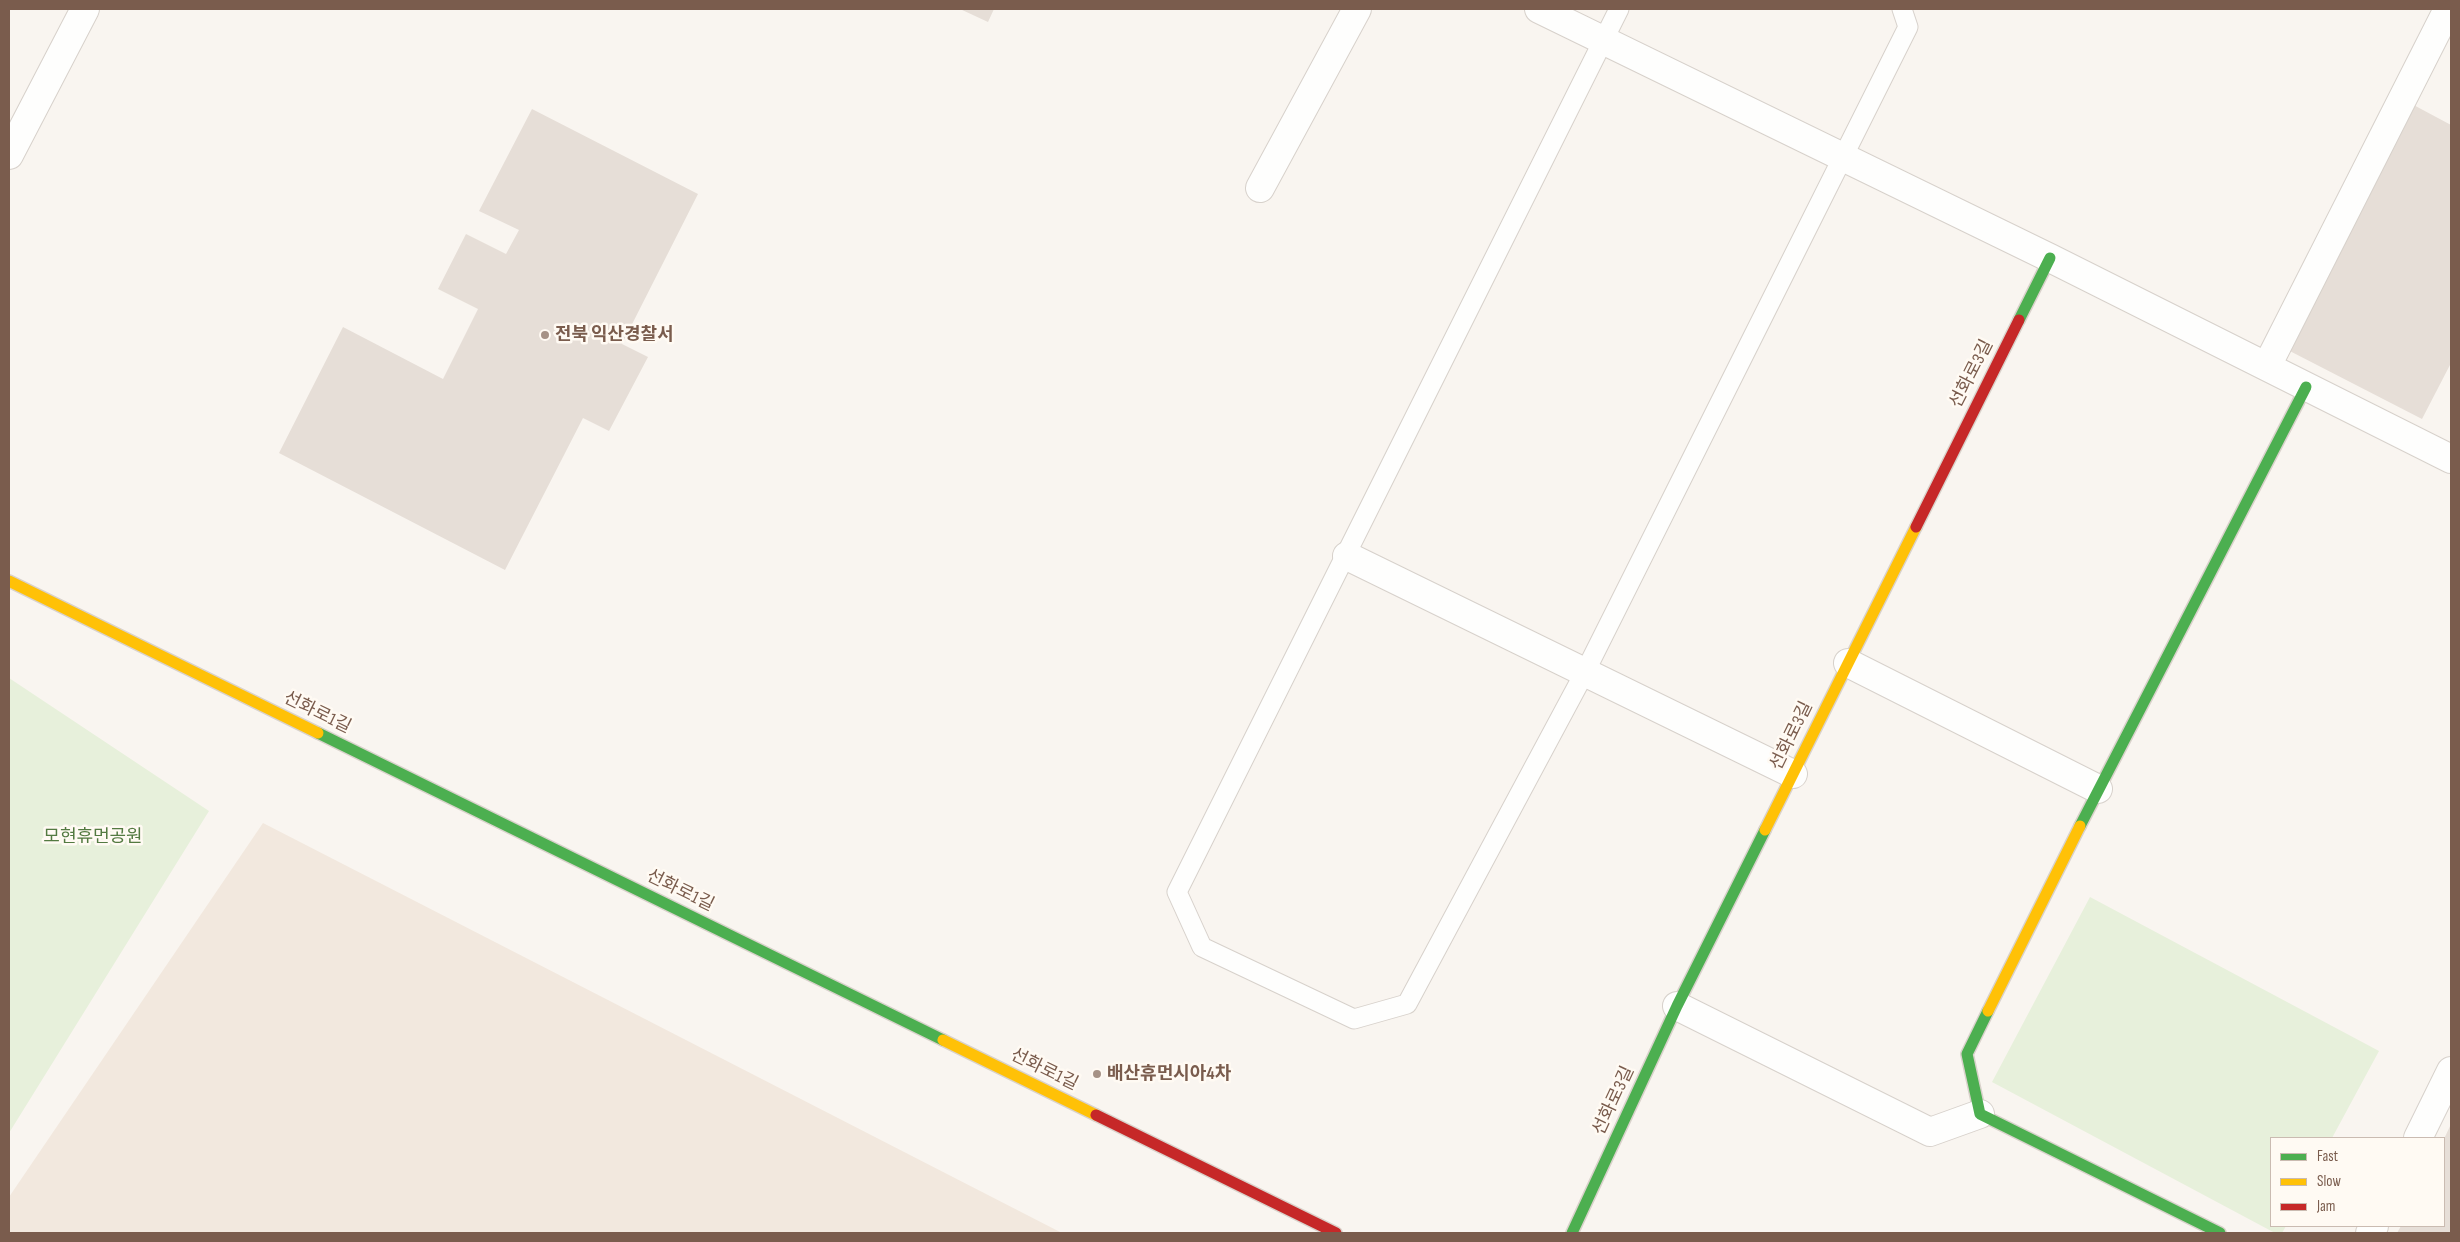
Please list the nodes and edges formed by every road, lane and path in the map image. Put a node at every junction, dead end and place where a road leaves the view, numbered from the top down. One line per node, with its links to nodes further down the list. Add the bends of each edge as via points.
1 (85, 9): 8 (street)
2 (1357, 9): 11 (street)
3 (1539, 9): 7 (street)
4 (1619, 9): 7 (lane)
5 (1902, 9): 10 (lane, via 1908,27)
6 (2448, 9): 13 (street)
7 (1602, 40): 10 (street); 16 (lane)
8 (15, 128): 9 (street)
9 (9, 155)
10 (1842, 158): 12 (street); 19 (lane)
11 (1260, 188)
12 (2050, 258): 13 (street); 18 (street, 선화로3길)
13 (2266, 366): 14 (street)
14 (2306, 387): 15 (street); 21 (street)
15 (2451, 459)
16 (1347, 556): 19 (street); 19 (lane, via 1177,892 1202,947 1354,1019 1407,1004)
17 (9, 581): 26 (street, 선화로1길)
18 (1848, 663): 20 (street, 선화로3길); 21 (street)
19 (1586, 670): 20 (street)
20 (1793, 774): 22 (street, 선화로3길)
21 (2098, 789): 24 (street, via 1967,1054)
22 (1677, 1006): 24 (street, via 1930,1132); 27 (street, 선화로3길)
23 (2451, 1071): 25 (street)
24 (1980, 1114): 28 (street)
25 (2418, 1137)
26 (1336, 1233)
27 (1572, 1233)
28 (2220, 1233)

